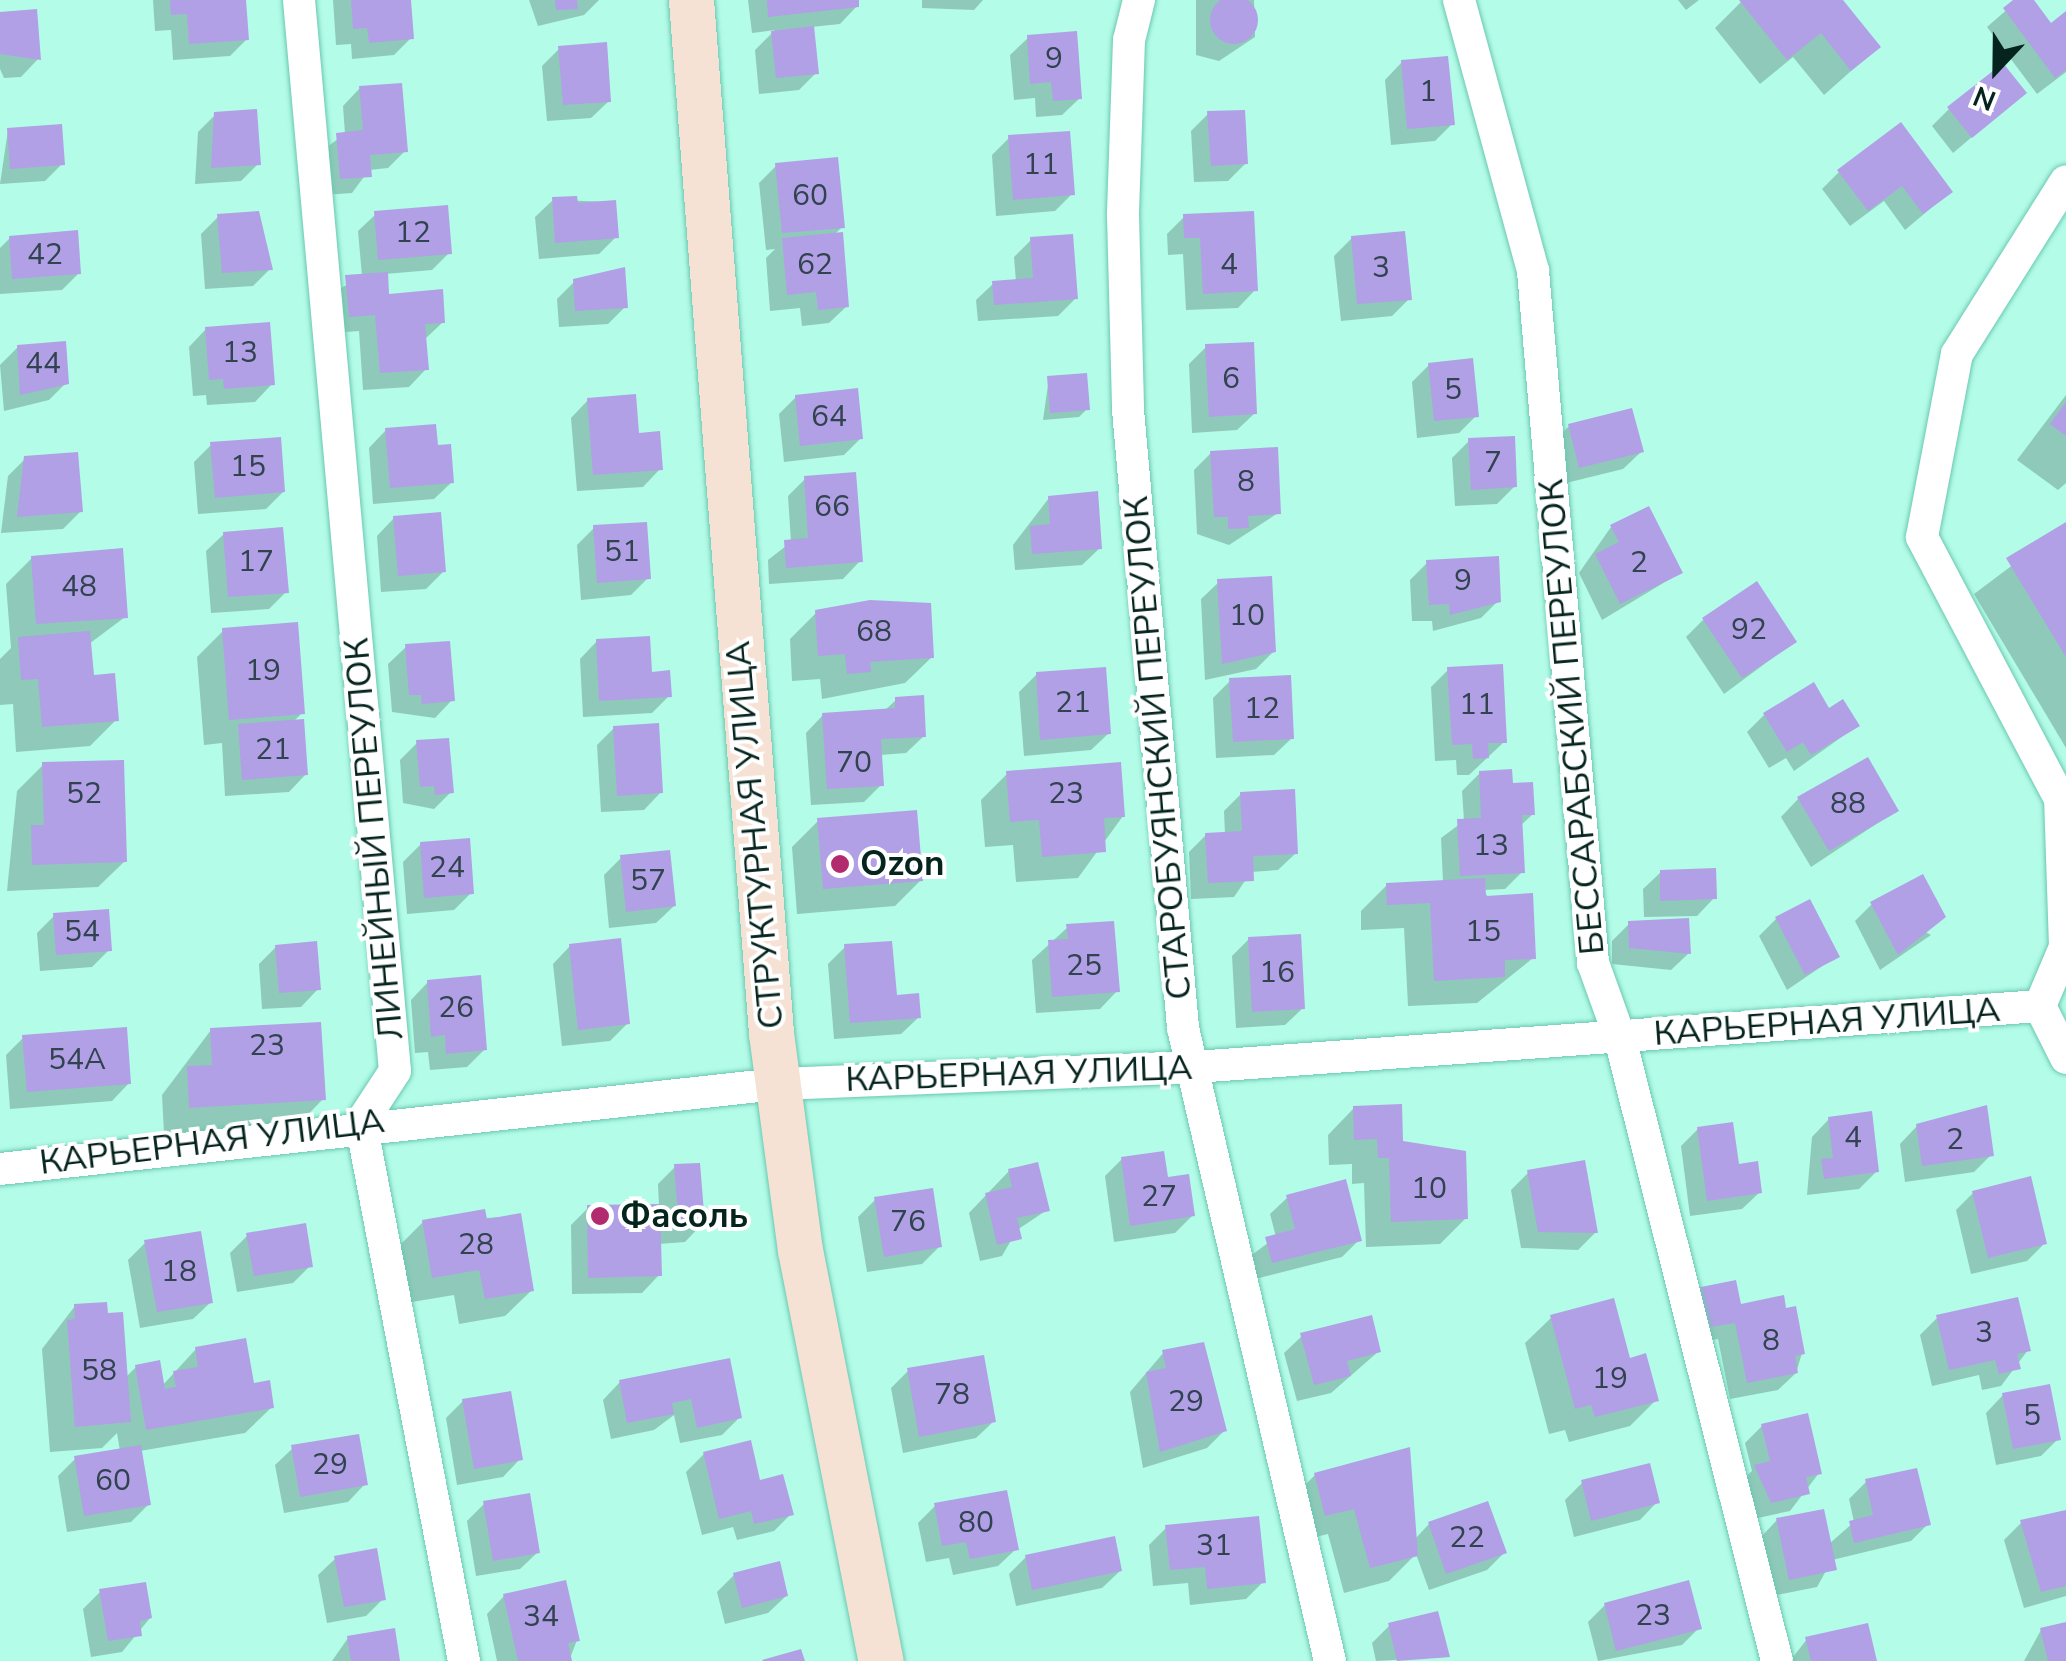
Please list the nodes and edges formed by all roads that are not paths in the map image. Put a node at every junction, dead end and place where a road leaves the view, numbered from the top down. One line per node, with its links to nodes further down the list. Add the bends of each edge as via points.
1 (299, 0): 11 (street, ЛИНЕЙНЫЙ ПЕРЕУЛОК, via 395,1070)
2 (691, 0): 10 (main road, СТРУКТУРНАЯ УЛИЦА)
3 (1138, 0): 9 (street, СТАРОБУЯНСКИЙ ПЕРЕУЛОК, via 1128,40 1123,214 1128,410 1152,743)
4 (1459, 0): 7 (street, БЕССАРАБСКИЙ ПЕРЕУЛОК, via 1533,270 1592,964)
5 (2066, 180): 6 (street, via 1957,354 1922,537 2060,799 2065,947)
6 (2040, 1006): 7 (street, КАРЬЕРНАЯ УЛИЦА); 8 (street)
7 (1620, 1038): 9 (street, КАРЬЕРНАЯ УЛИЦА); 16 (street, БЕССАРАБСКИЙ ПЕРЕУЛОК)
8 (2066, 1058)
9 (1194, 1067): 10 (street, КАРЬЕРНАЯ УЛИЦА); 15 (street, СТАРОБУЯНСКИЙ ПЕРЕУЛОК)
10 (778, 1084): 11 (street, КАРЬЕРНАЯ УЛИЦА); 14 (main road, СТРУКТУРНАЯ УЛИЦА, via 800,1250)
11 (362, 1123): 12 (street, КАРЬЕРНАЯ УЛИЦА); 13 (street)
12 (0, 1169)
13 (464, 1661)
14 (881, 1661)
15 (1330, 1661)
16 (1777, 1661)

